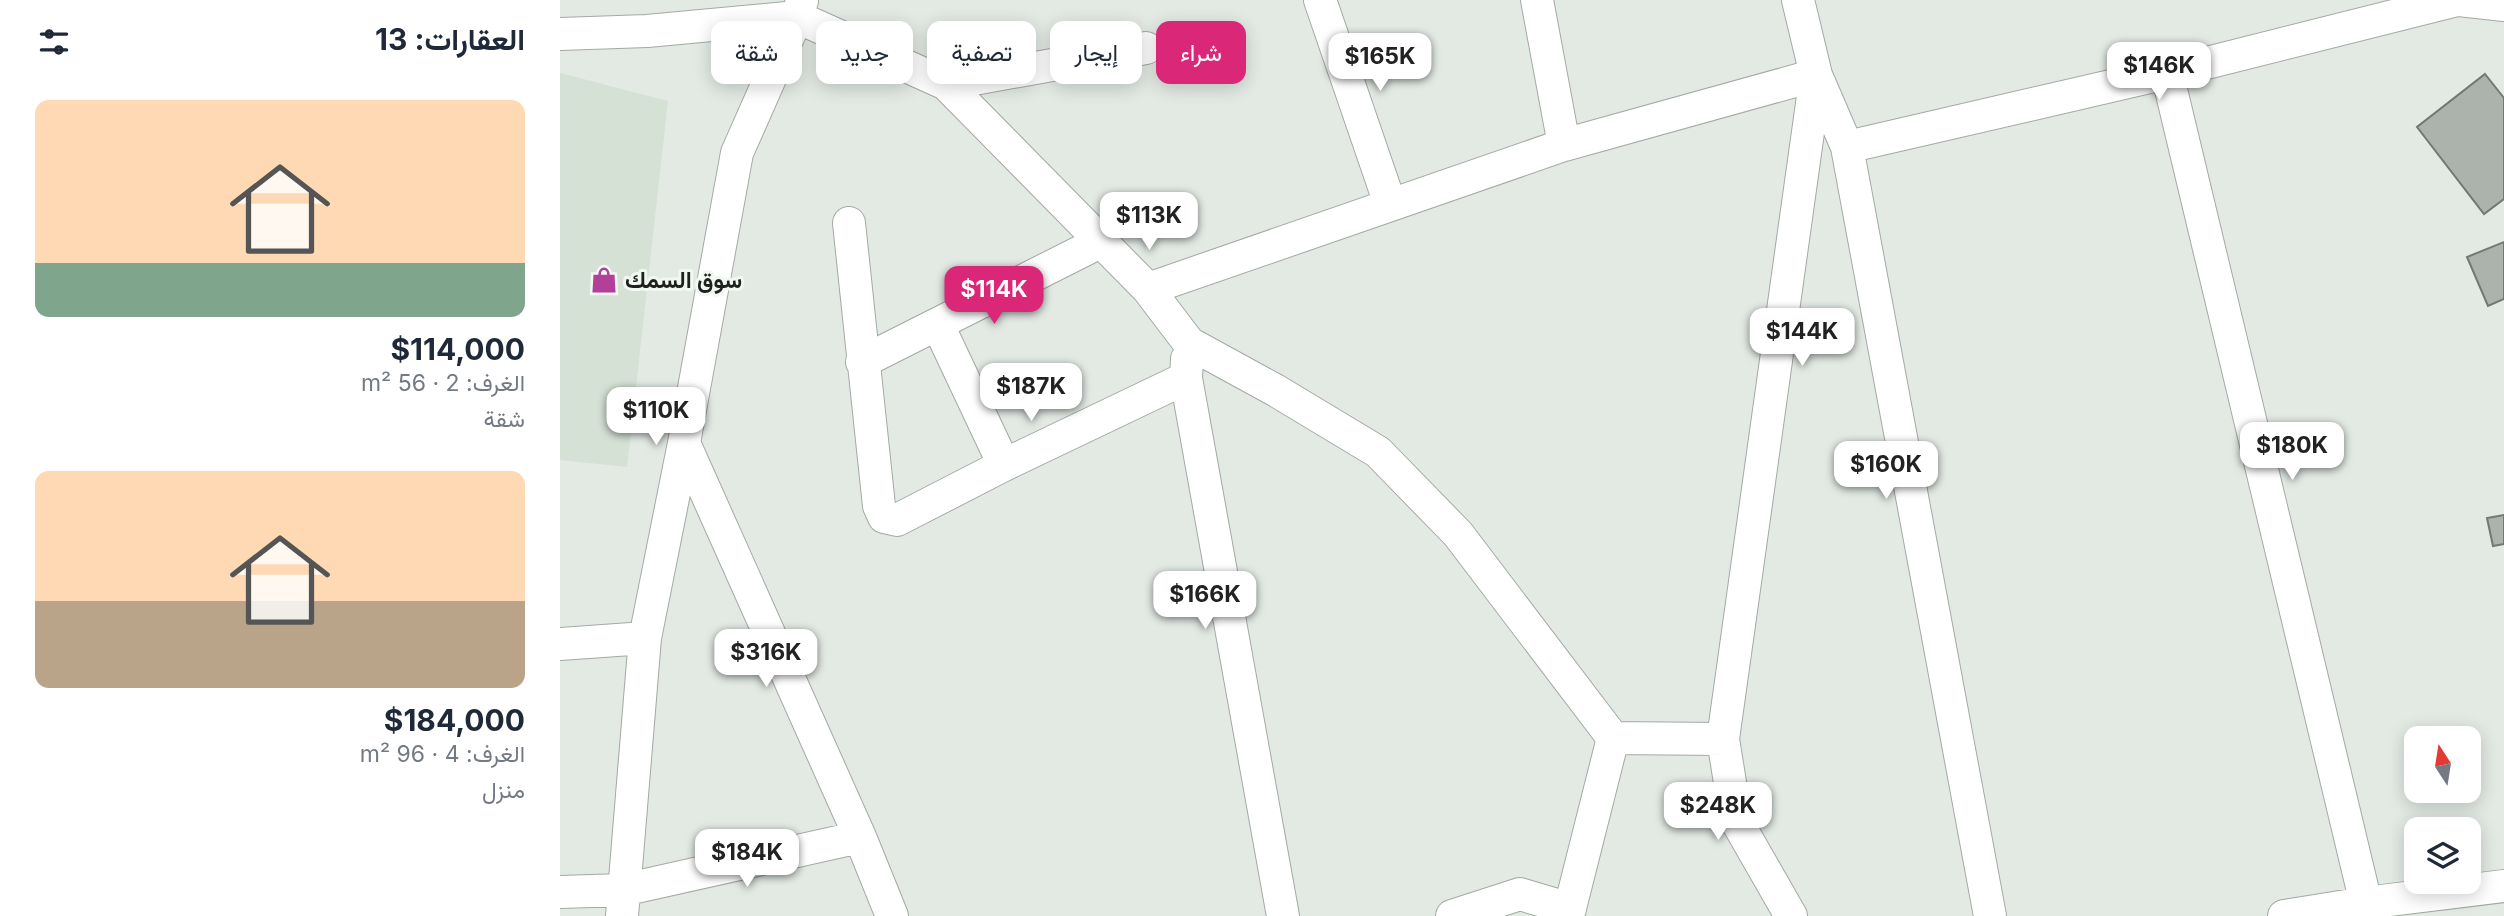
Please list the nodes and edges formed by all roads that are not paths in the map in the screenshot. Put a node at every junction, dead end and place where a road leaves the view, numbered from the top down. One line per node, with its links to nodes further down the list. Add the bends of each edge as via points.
1 (1320, 0): 16 (street)
2 (1538, 0): 14 (street)
3 (1798, 0): 12 (street)
4 (2458, 0): 5 (street); 10 (street)
5 (2504, 5)
6 (799, 8): 7 (street, via 647,31); 11 (street); 24 (street, via 737,153)
7 (560, 34)
8 (1146, 48): 9 (street)
9 (1036, 68)
10 (2167, 73): 15 (street); 34 (street)
11 (927, 74)
12 (1816, 75): 14 (street); 15 (street); 29 (street)
13 (946, 84): 18 (street)
14 (1564, 145): 16 (street)
15 (1847, 147): 40 (street)
16 (1390, 204): 19 (street)
17 (849, 223): 22 (street)
18 (1102, 241): 19 (street); 20 (street)
19 (1148, 289): 21 (street)
20 (938, 325): 22 (street); 25 (street)
21 (1189, 344): 23 (street); 28 (street, via 1378,452 1458,534)
22 (862, 362): 25 (street, via 884,517 897,520)
23 (1186, 378): 25 (street); 37 (street)
24 (684, 443): 26 (street); 30 (street)
25 (1004, 465)
26 (645, 638): 27 (street); 33 (street)
27 (560, 645)
28 (1613, 738): 29 (street); 35 (street)
29 (1723, 739): 39 (street, via 1736,820)
30 (860, 837): 33 (street); 36 (street)
31 (2504, 886): 34 (street)
32 (560, 892): 33 (street)
33 (622, 903)
34 (2367, 909): 41 (street)
35 (1569, 913): 38 (street, via 1521,894)
36 (892, 916)
37 (1283, 916)
38 (1452, 916)
39 (1791, 916)
40 (1990, 916)
41 (2284, 916)

